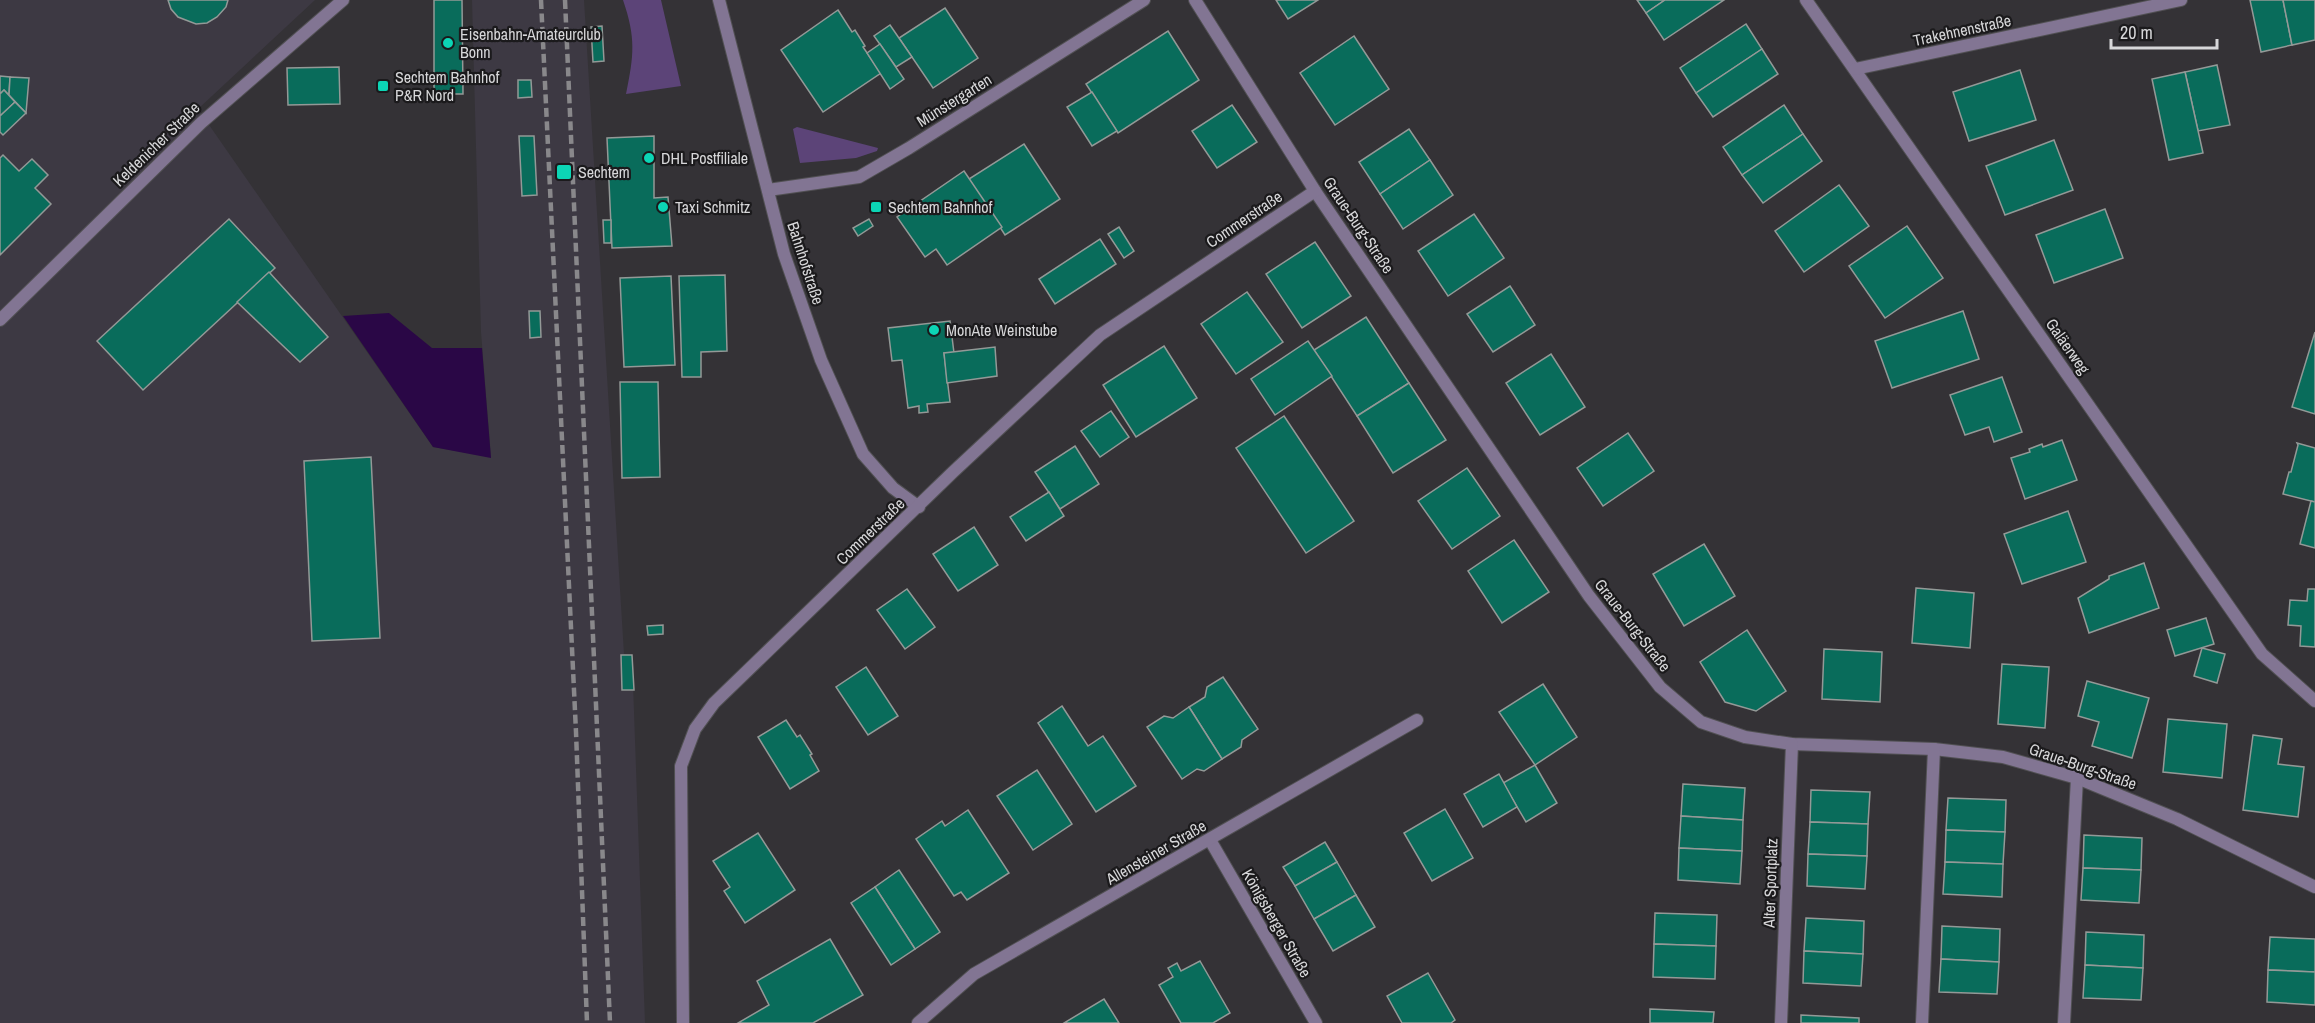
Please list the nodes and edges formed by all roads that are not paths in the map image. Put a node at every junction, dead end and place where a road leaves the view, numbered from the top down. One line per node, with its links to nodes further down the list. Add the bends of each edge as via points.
1 (343, 0): 10 (street, Keldenicher Straße, via 201,123)
2 (719, 0): 8 (street, Bahnhofstraße)
3 (1144, 0): 8 (street, Münstergarten, via 859,177)
4 (1195, 0): 9 (street, Graue-Burg-Straße)
5 (1806, 0): 7 (street, Galäerweg)
6 (2181, 0): 7 (street, Trakehnenstraße)
7 (1856, 69): 12 (street, Galäerweg, via 2262,654)
8 (768, 190): 11 (street, Bahnhofstraße, via 784,254 818,350 863,454 893,489)
9 (1315, 191): 11 (street, Commerstraße, via 1100,335); 14 (street, Graue-Burg-Straße, via 1589,596 1660,687 1701,722 1745,737)
10 (0, 320)
11 (919, 507): 19 (street, Commerstraße, via 714,703 695,729 681,766)
12 (2315, 701)
13 (1417, 720): 17 (street, Allensteiner Straße)
14 (1792, 744): 15 (street, Graue-Burg-Straße); 22 (street, Alter Sportplatz)
15 (1934, 749): 16 (street, Graue-Burg-Straße, via 2003,757); 23 (street)
16 (2077, 778): 18 (street, Graue-Burg-Straße, via 2177,819); 24 (street)
17 (1210, 840): 20 (street, Allensteiner Straße, via 974,974); 21 (street, Königsberger Straße)
18 (2315, 887)
19 (683, 1023)
20 (918, 1023)
21 (1316, 1023)
22 (1780, 1023)
23 (1922, 1023)
24 (2064, 1023)

